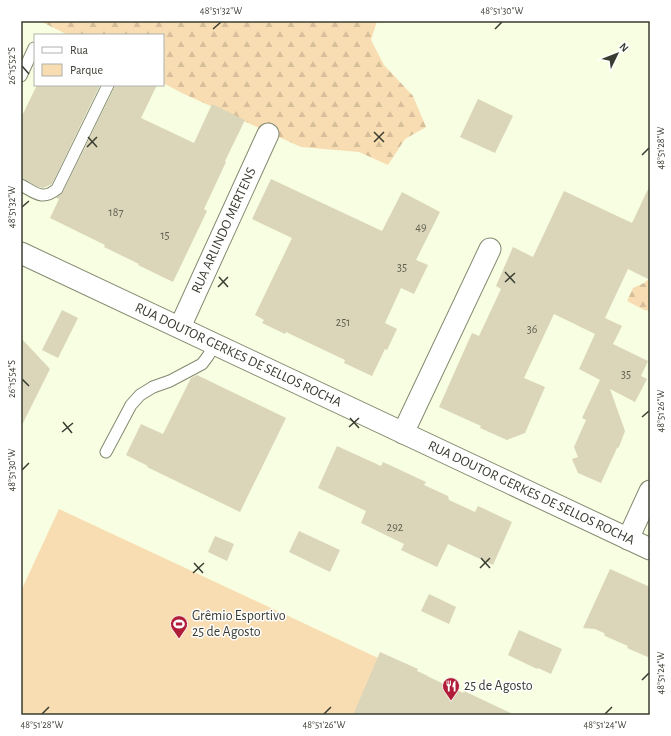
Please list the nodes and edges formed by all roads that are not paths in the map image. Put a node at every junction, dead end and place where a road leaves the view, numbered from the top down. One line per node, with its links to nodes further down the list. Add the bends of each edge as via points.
1 (34, 48): 2 (lane)
2 (21, 76)
3 (108, 86): 5 (lane, via 57,189 42,196)
4 (268, 134): 8 (street, RUA ARLINDO MERTENS)
5 (21, 185)
6 (490, 249): 10 (street)
7 (21, 253): 8 (street, RUA DOUTOR GERKES DE SELLOS ROCHA)
8 (180, 327): 9 (street, RUA DOUTOR GERKES DE SELLOS ROCHA)
9 (215, 344): 10 (street, RUA DOUTOR GERKES DE SELLOS ROCHA); 11 (lane, via 202,364 140,395 131,405)
10 (403, 433): 13 (street, RUA DOUTOR GERKES DE SELLOS ROCHA)
11 (106, 452)
12 (650, 492): 13 (street)
13 (628, 539): 14 (street, RUA DOUTOR GERKES DE SELLOS ROCHA)
14 (650, 549)

